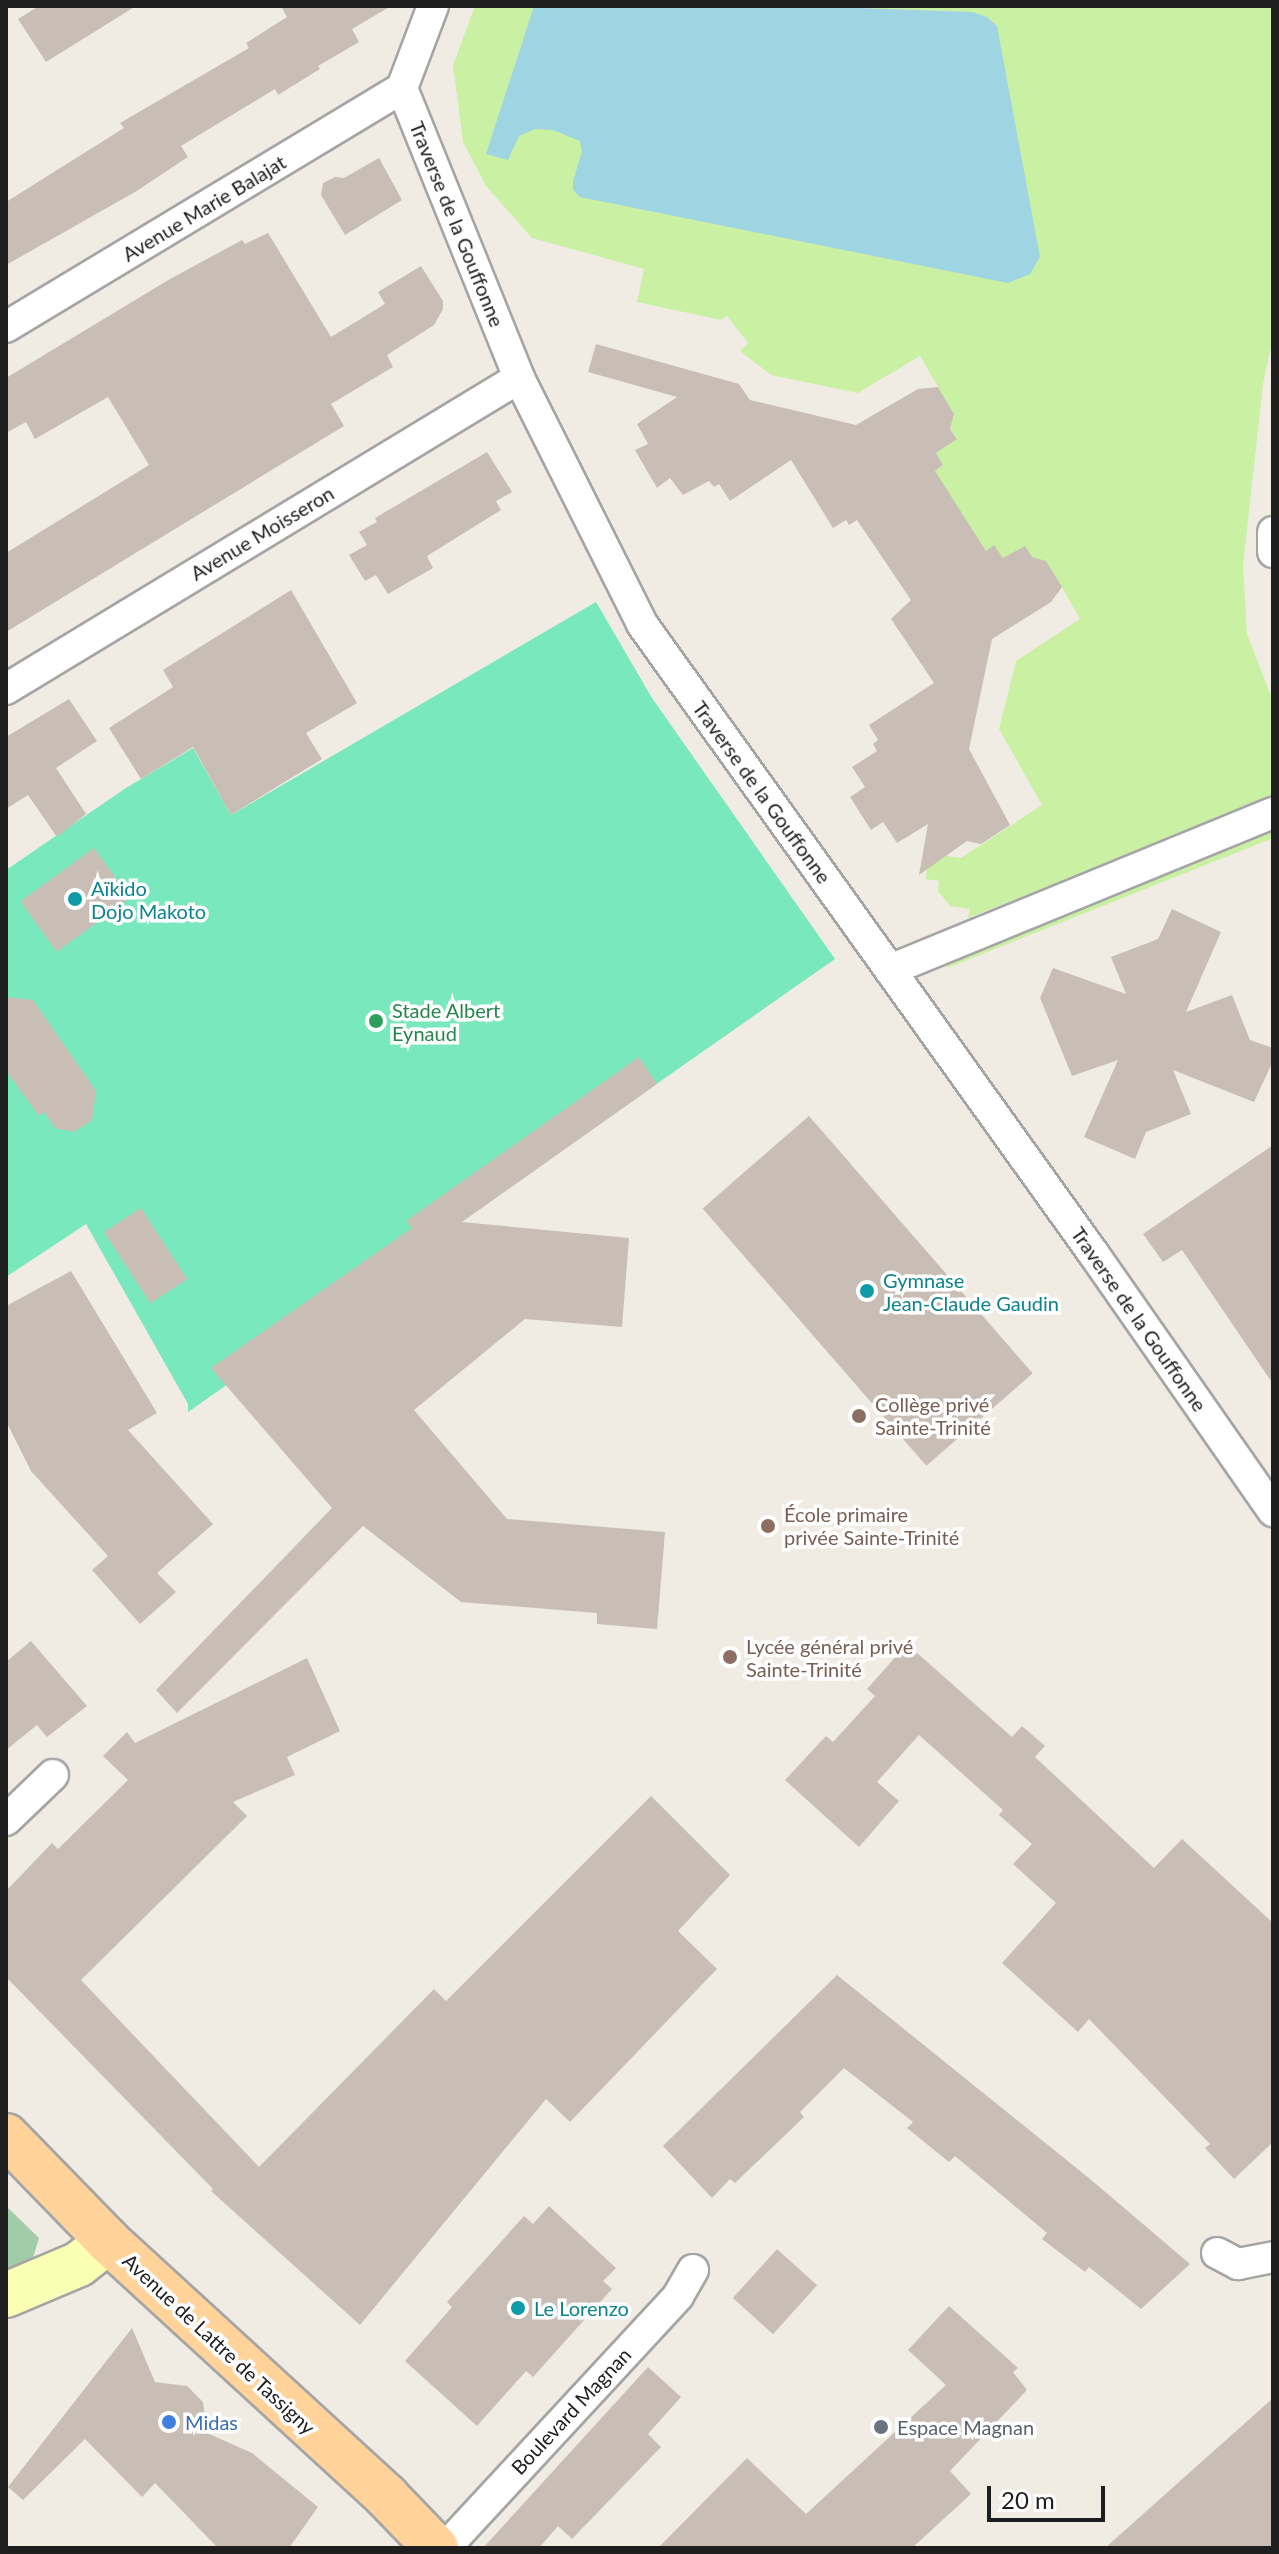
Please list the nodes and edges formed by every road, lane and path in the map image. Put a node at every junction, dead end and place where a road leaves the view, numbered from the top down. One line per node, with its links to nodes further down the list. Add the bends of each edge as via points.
1 (433, 6): 2 (street)
2 (402, 88): 3 (street, Avenue Marie Balajat); 4 (street, Traverse de la Gouffonne)
3 (6, 327)
4 (519, 378): 7 (street, Avenue Moisseron); 9 (street, Traverse de la Gouffonne, via 642,624)
5 (1273, 532): 6 (street)
6 (1273, 552)
7 (6, 689)
8 (1273, 813): 9 (street)
9 (890, 970): 10 (street, Traverse de la Gouffonne)
10 (1273, 1511)
11 (53, 1775): 12 (street)
12 (6, 1820)
13 (6, 2136): 14 (main road, Avenue de Lattre de Tassigny)
14 (108, 2241): 18 (street, via 79,2264); 19 (main road, Avenue de Lattre de Tassigny)
15 (1217, 2253): 16 (street, via 1238,2264)
16 (1273, 2257)
17 (693, 2270): 20 (street, Boulevard Magnan, via 678,2296)
18 (6, 2295)
19 (436, 2548)
20 (445, 2548)

